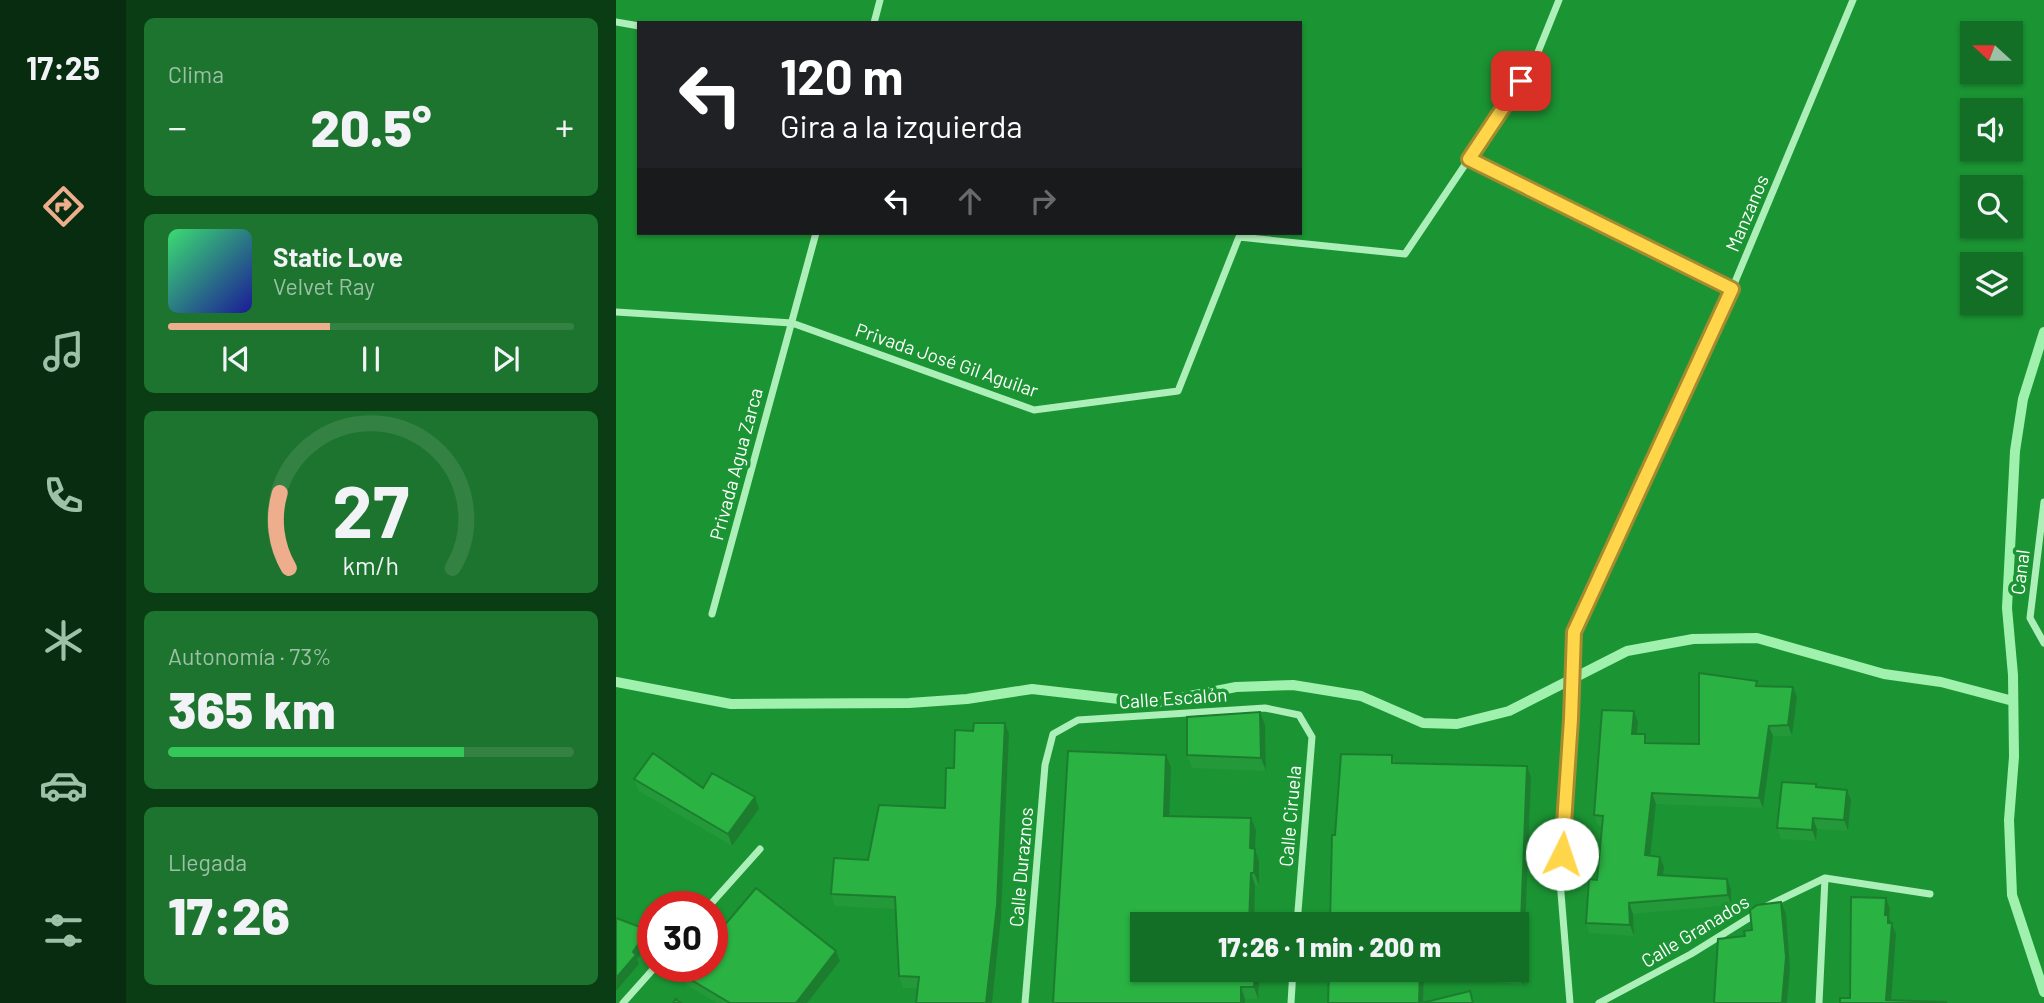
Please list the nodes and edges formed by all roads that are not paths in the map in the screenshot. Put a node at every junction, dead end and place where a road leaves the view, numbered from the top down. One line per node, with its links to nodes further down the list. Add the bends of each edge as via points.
1 (880, 0): 4 (street)
2 (1559, 0): 7 (street, Privada José Gil Aguilar, via 1534,62)
3 (1853, 0): 9 (street, Manzanos)
4 (875, 21)
5 (616, 22): 6 (street)
6 (637, 26)
7 (1469, 159): 9 (street); 11 (street, Privada José Gil Aguilar, via 1405,254 1239,237 1178,391 1034,410)
8 (815, 235): 11 (street, Privada Agua Zarca)
9 (1732, 289): 27 (street, Manzanos, via 1574,632 1560,881)
10 (616, 312): 11 (street)
11 (792, 323): 13 (street, Privada Agua Zarca)
12 (2044, 502): 14 (street, Canal, via 2030,618)
13 (712, 614)
14 (2044, 642)
15 (1299, 715): 16 (street, Calle Escalón, via 1265,708 1078,720); 21 (street, Calle Ciruela, via 1312,737)
16 (1053, 734): 25 (street, Calle Duraznos, via 1045,765)
17 (760, 849): 19 (street)
18 (1825, 878): 20 (street); 28 (street, Calle Granados); 29 (street)
19 (722, 891)
20 (1930, 894)
21 (1298, 912)
22 (642, 982): 24 (street)
23 (1292, 982): 26 (street)
24 (623, 1003)
25 (1025, 1003)
26 (1291, 1003)
27 (1570, 1003)
28 (1599, 1003)
29 (1819, 1003)

